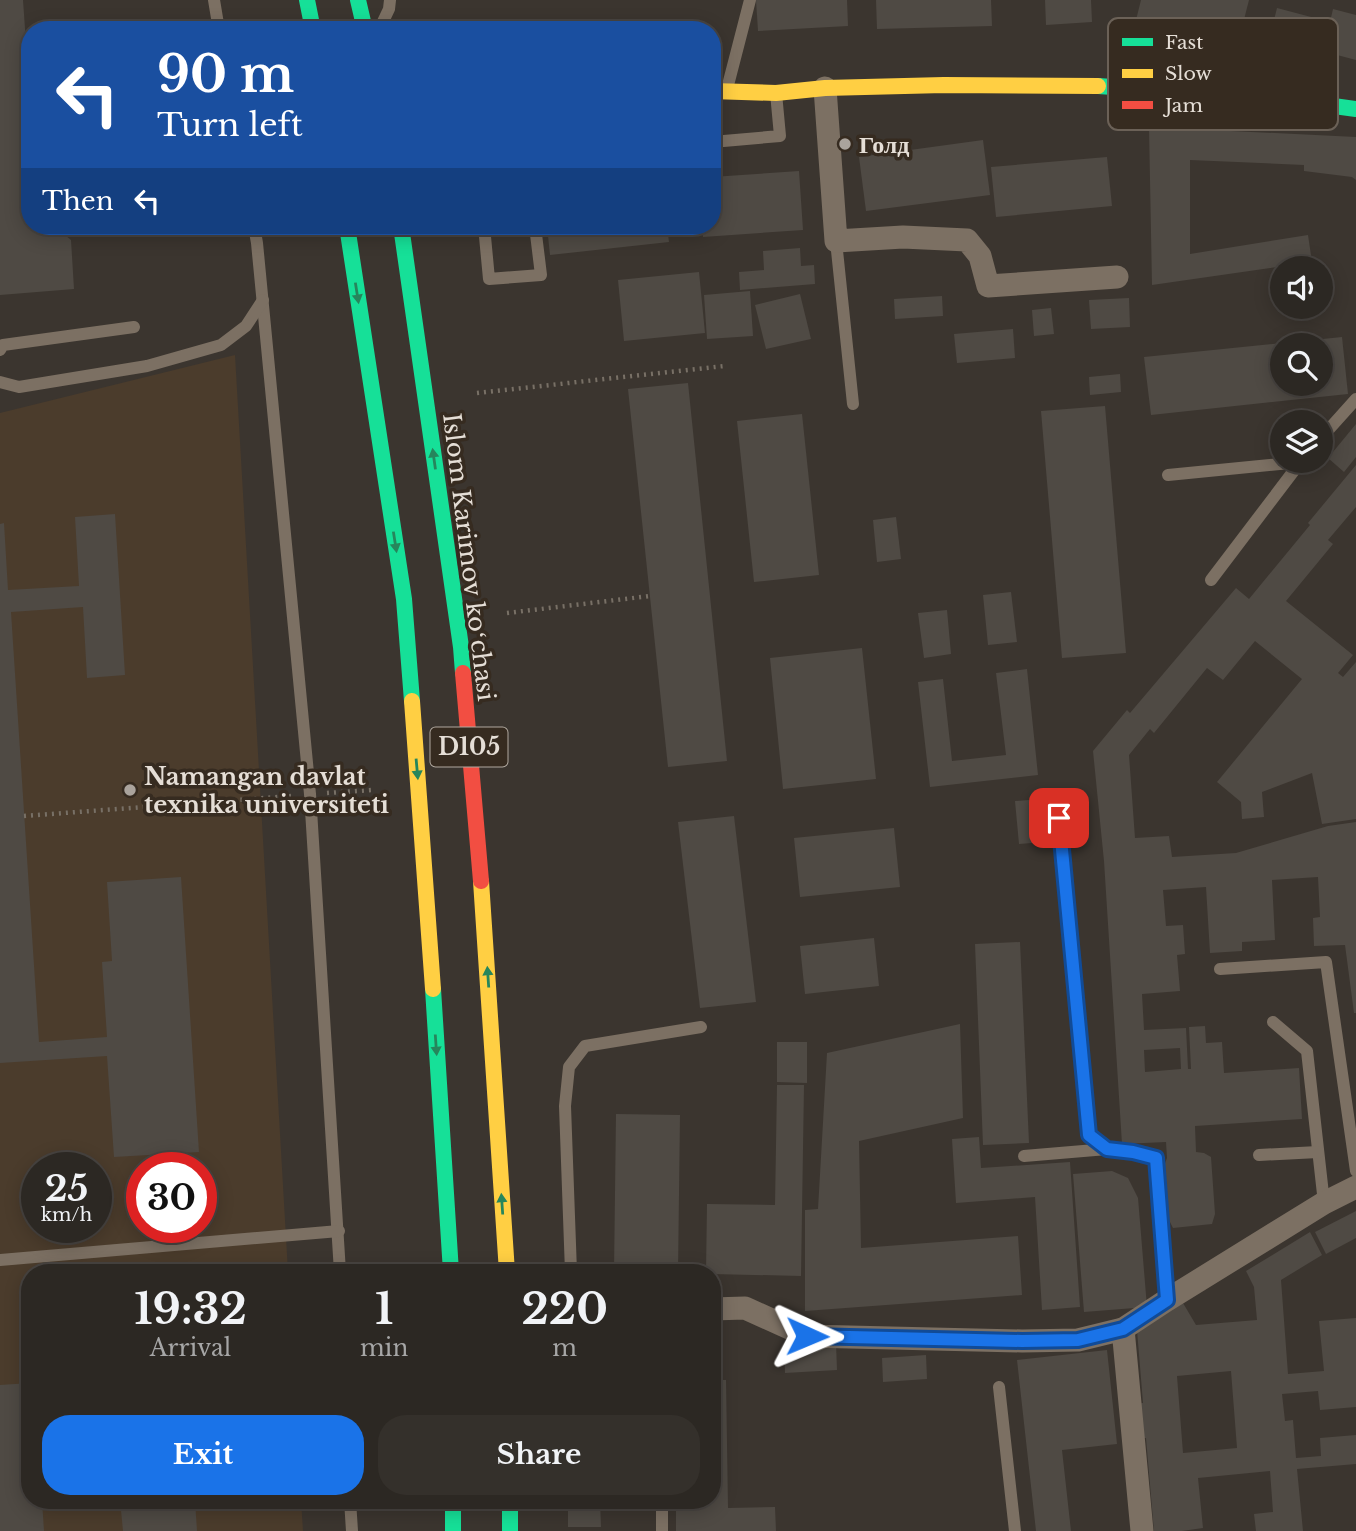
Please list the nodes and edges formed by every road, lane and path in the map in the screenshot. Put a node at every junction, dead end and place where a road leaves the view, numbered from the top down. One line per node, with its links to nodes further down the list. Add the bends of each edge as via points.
1 (214, 0): 6 (lane)
2 (307, 0): 7 (main road)
3 (358, 0): 8 (main road)
4 (390, 0): 9 (lane)
5 (750, 0): 10 (lane)
6 (218, 21)
7 (311, 21)
8 (363, 21)
9 (383, 21)
10 (721, 86)
11 (1108, 87): 12 (main road)
12 (825, 88): 14 (main road); 23 (street)
13 (721, 92): 14 (main road)
14 (776, 93): 17 (lane, via 780,136)
15 (1338, 107): 16 (main road)
16 (1356, 109)
17 (721, 141)
18 (255, 235): 25 (lane)
19 (348, 235): 59 (main road, D105, one-way to 59, via 404,599)
20 (402, 235): 60 (main road, Islom Karimov koʻchasi / D105, one-way to 20, via 486,937 461,647)
21 (485, 235): 22 (lane, via 489,279 541,275)
22 (536, 235)
23 (836, 241): 24 (street, via 967,240 980,256 988,286); 34 (lane)
24 (1117, 276)
25 (263, 300): 30 (lane, via 246,326 221,345 147,366); 43 (lane)
26 (134, 327): 27 (lane, via 3,345)
27 (0, 350)
28 (724, 366): 32 (path)
29 (0, 382): 30 (lane)
30 (19, 387): 31 (lane)
31 (0, 390)
32 (477, 393)
33 (1356, 399): 35 (lane)
34 (853, 404)
35 (1333, 425)
36 (1270, 464): 38 (lane)
37 (1292, 473): 39 (lane)
38 (1168, 475)
39 (1211, 580)
40 (650, 596): 41 (path)
41 (507, 613)
42 (372, 790): 43 (path)
43 (310, 794): 44 (path); 56 (lane)
44 (24, 816)
45 (1059, 818): 49 (lane, via 1089,1135)
46 (1220, 969): 53 (lane, via 1326,962)
47 (1273, 1022): 50 (lane, via 1307,1051)
48 (701, 1027): 61 (lane, via 585,1046 569,1067 565,1107)
49 (1107, 1149): 52 (lane); 62 (lane, via 1156,1158)
50 (1318, 1152): 51 (lane); 55 (lane)
51 (1259, 1155)
52 (1024, 1156)
53 (1356, 1171)
54 (1356, 1187): 55 (street)
55 (1324, 1203): 62 (street)
56 (338, 1231): 57 (lane); 58 (lane)
57 (0, 1260)
58 (340, 1264)
59 (450, 1264)
60 (506, 1264)
61 (571, 1264)
62 (1167, 1300): 64 (street)
63 (721, 1309): 64 (street, via 745,1308 807,1336 1078,1340)
64 (1123, 1329): 75 (street)
65 (999, 1387): 74 (lane)
66 (351, 1509): 70 (lane)
67 (453, 1509): 71 (main road)
68 (510, 1509): 72 (main road)
69 (662, 1509): 73 (lane)
70 (352, 1531)
71 (453, 1531)
72 (510, 1531)
73 (662, 1531)
74 (1015, 1531)
75 (1142, 1531)

